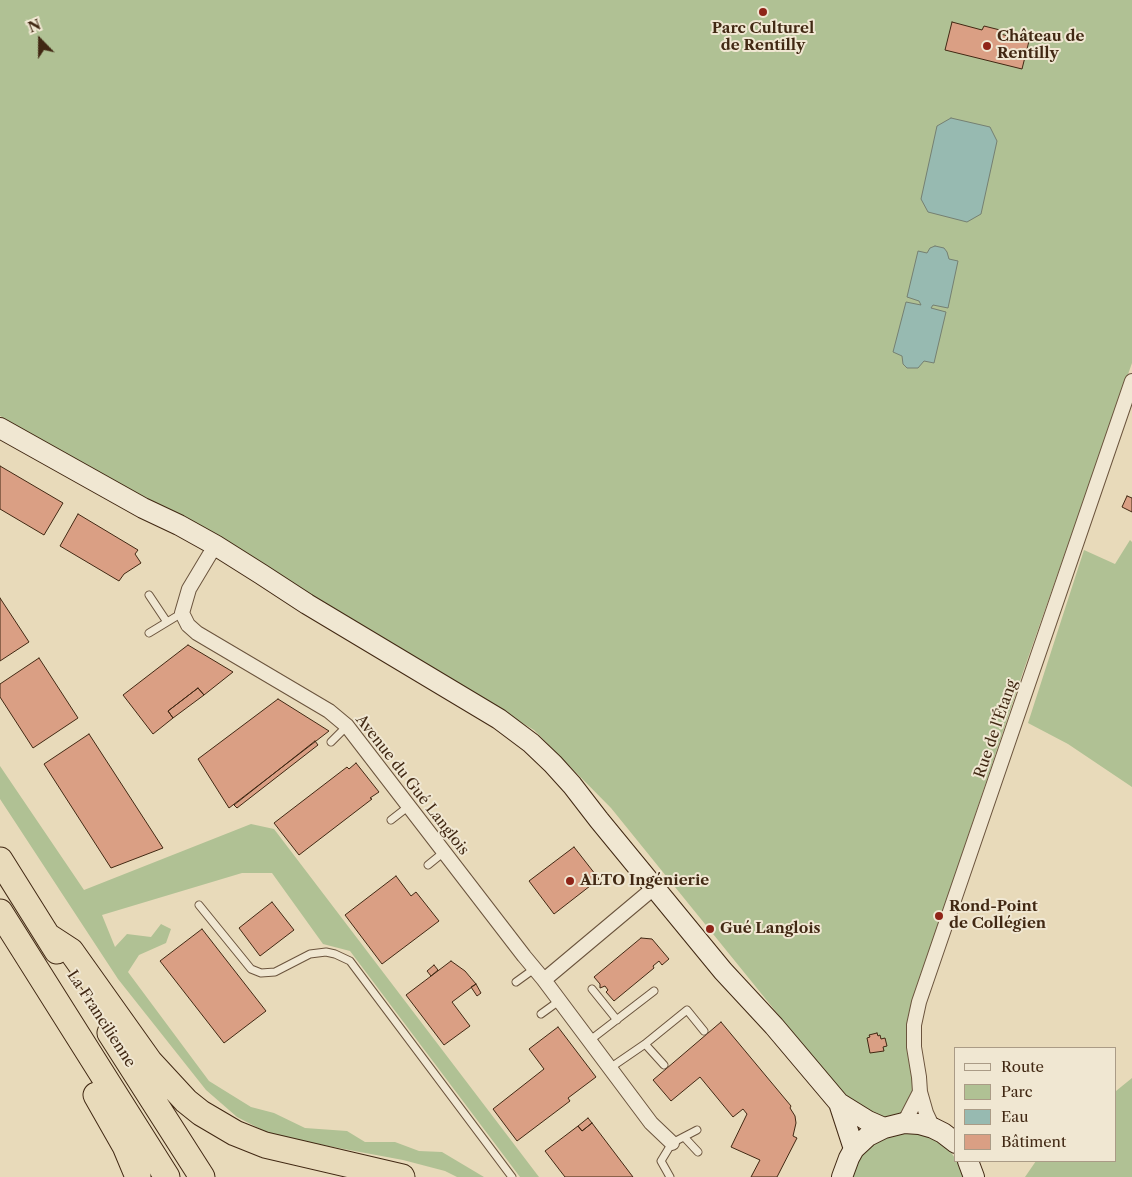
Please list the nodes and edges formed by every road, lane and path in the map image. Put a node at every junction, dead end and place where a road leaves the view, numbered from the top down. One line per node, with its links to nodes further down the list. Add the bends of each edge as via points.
1 (1132, 380): 35 (street, Rue de l'Étang, via 919,1002 914,1047)
2 (0, 428): 3 (main road)
3 (143, 508): 4 (main road); 6 (main road, via 208,541)
4 (210, 554): 6 (main road); 7 (street, via 189,589)
5 (149, 595): 8 (lane)
6 (307, 604): 17 (main road, via 499,719 531,743 572,785)
7 (182, 613): 8 (lane); 10 (street, Avenue du Gué Langlois, via 197,633 329,711)
8 (167, 622): 9 (lane)
9 (149, 633)
10 (347, 726): 11 (lane); 12 (street, Avenue du Gué Langlois)
11 (331, 742)
12 (410, 806): 13 (lane); 14 (street, Avenue du Gué Langlois)
13 (391, 820)
14 (444, 852): 16 (lane); 21 (street, Avenue du Gué Langlois)
15 (0, 860): 20 (highway, La Francilienne)
16 (428, 865)
17 (655, 887): 22 (street); 36 (main road)
18 (199, 905): 50 (lane, via 251,969 260,973 275,972 310,954 326,952 350,961)
19 (0, 912): 32 (highway, La Francilienne)
20 (48, 936): 48 (highway, La Francilienne); 49 (highway, via 71,951 150,1062 201,1113 265,1146)
21 (534, 969): 22 (street, Avenue du Gué Langlois); 23 (lane)
22 (544, 980): 26 (street, Avenue du Gué Langlois)
23 (516, 982)
24 (592, 989): 28 (lane)
25 (654, 991): 28 (lane)
26 (559, 1001): 27 (lane); 30 (street, Avenue du Gué Langlois)
27 (541, 1014)
28 (617, 1020): 30 (lane)
29 (704, 1031): 31 (lane, via 687,1010)
30 (589, 1042): 34 (street, Avenue du Gué Langlois)
31 (645, 1044): 33 (lane); 34 (lane)
32 (90, 1055): 46 (highway, via 94,1091 125,1146); 47 (highway, La Francilienne)
33 (664, 1066)
34 (610, 1068): 41 (street, Avenue du Gué Langlois, via 651,1123)
35 (920, 1092): 37 (street); 39 (street, Rue de l'Étang)
36 (839, 1103): 38 (main road, via 868,1122); 43 (main road)
37 (904, 1123): 38 (main road); 39 (main road)
38 (884, 1128): 43 (main road, via 868,1136)
39 (933, 1128): 42 (main road)
40 (697, 1130): 41 (lane)
41 (678, 1140): 44 (lane); 51 (lane, via 661,1161)
42 (954, 1141)
43 (854, 1149): 52 (main road)
44 (698, 1152)
45 (968, 1162): 53 (main road)
46 (138, 1177)
47 (167, 1177)
48 (202, 1177)
49 (402, 1177)
50 (512, 1177)
51 (670, 1177)
52 (842, 1177)
53 (974, 1177)

